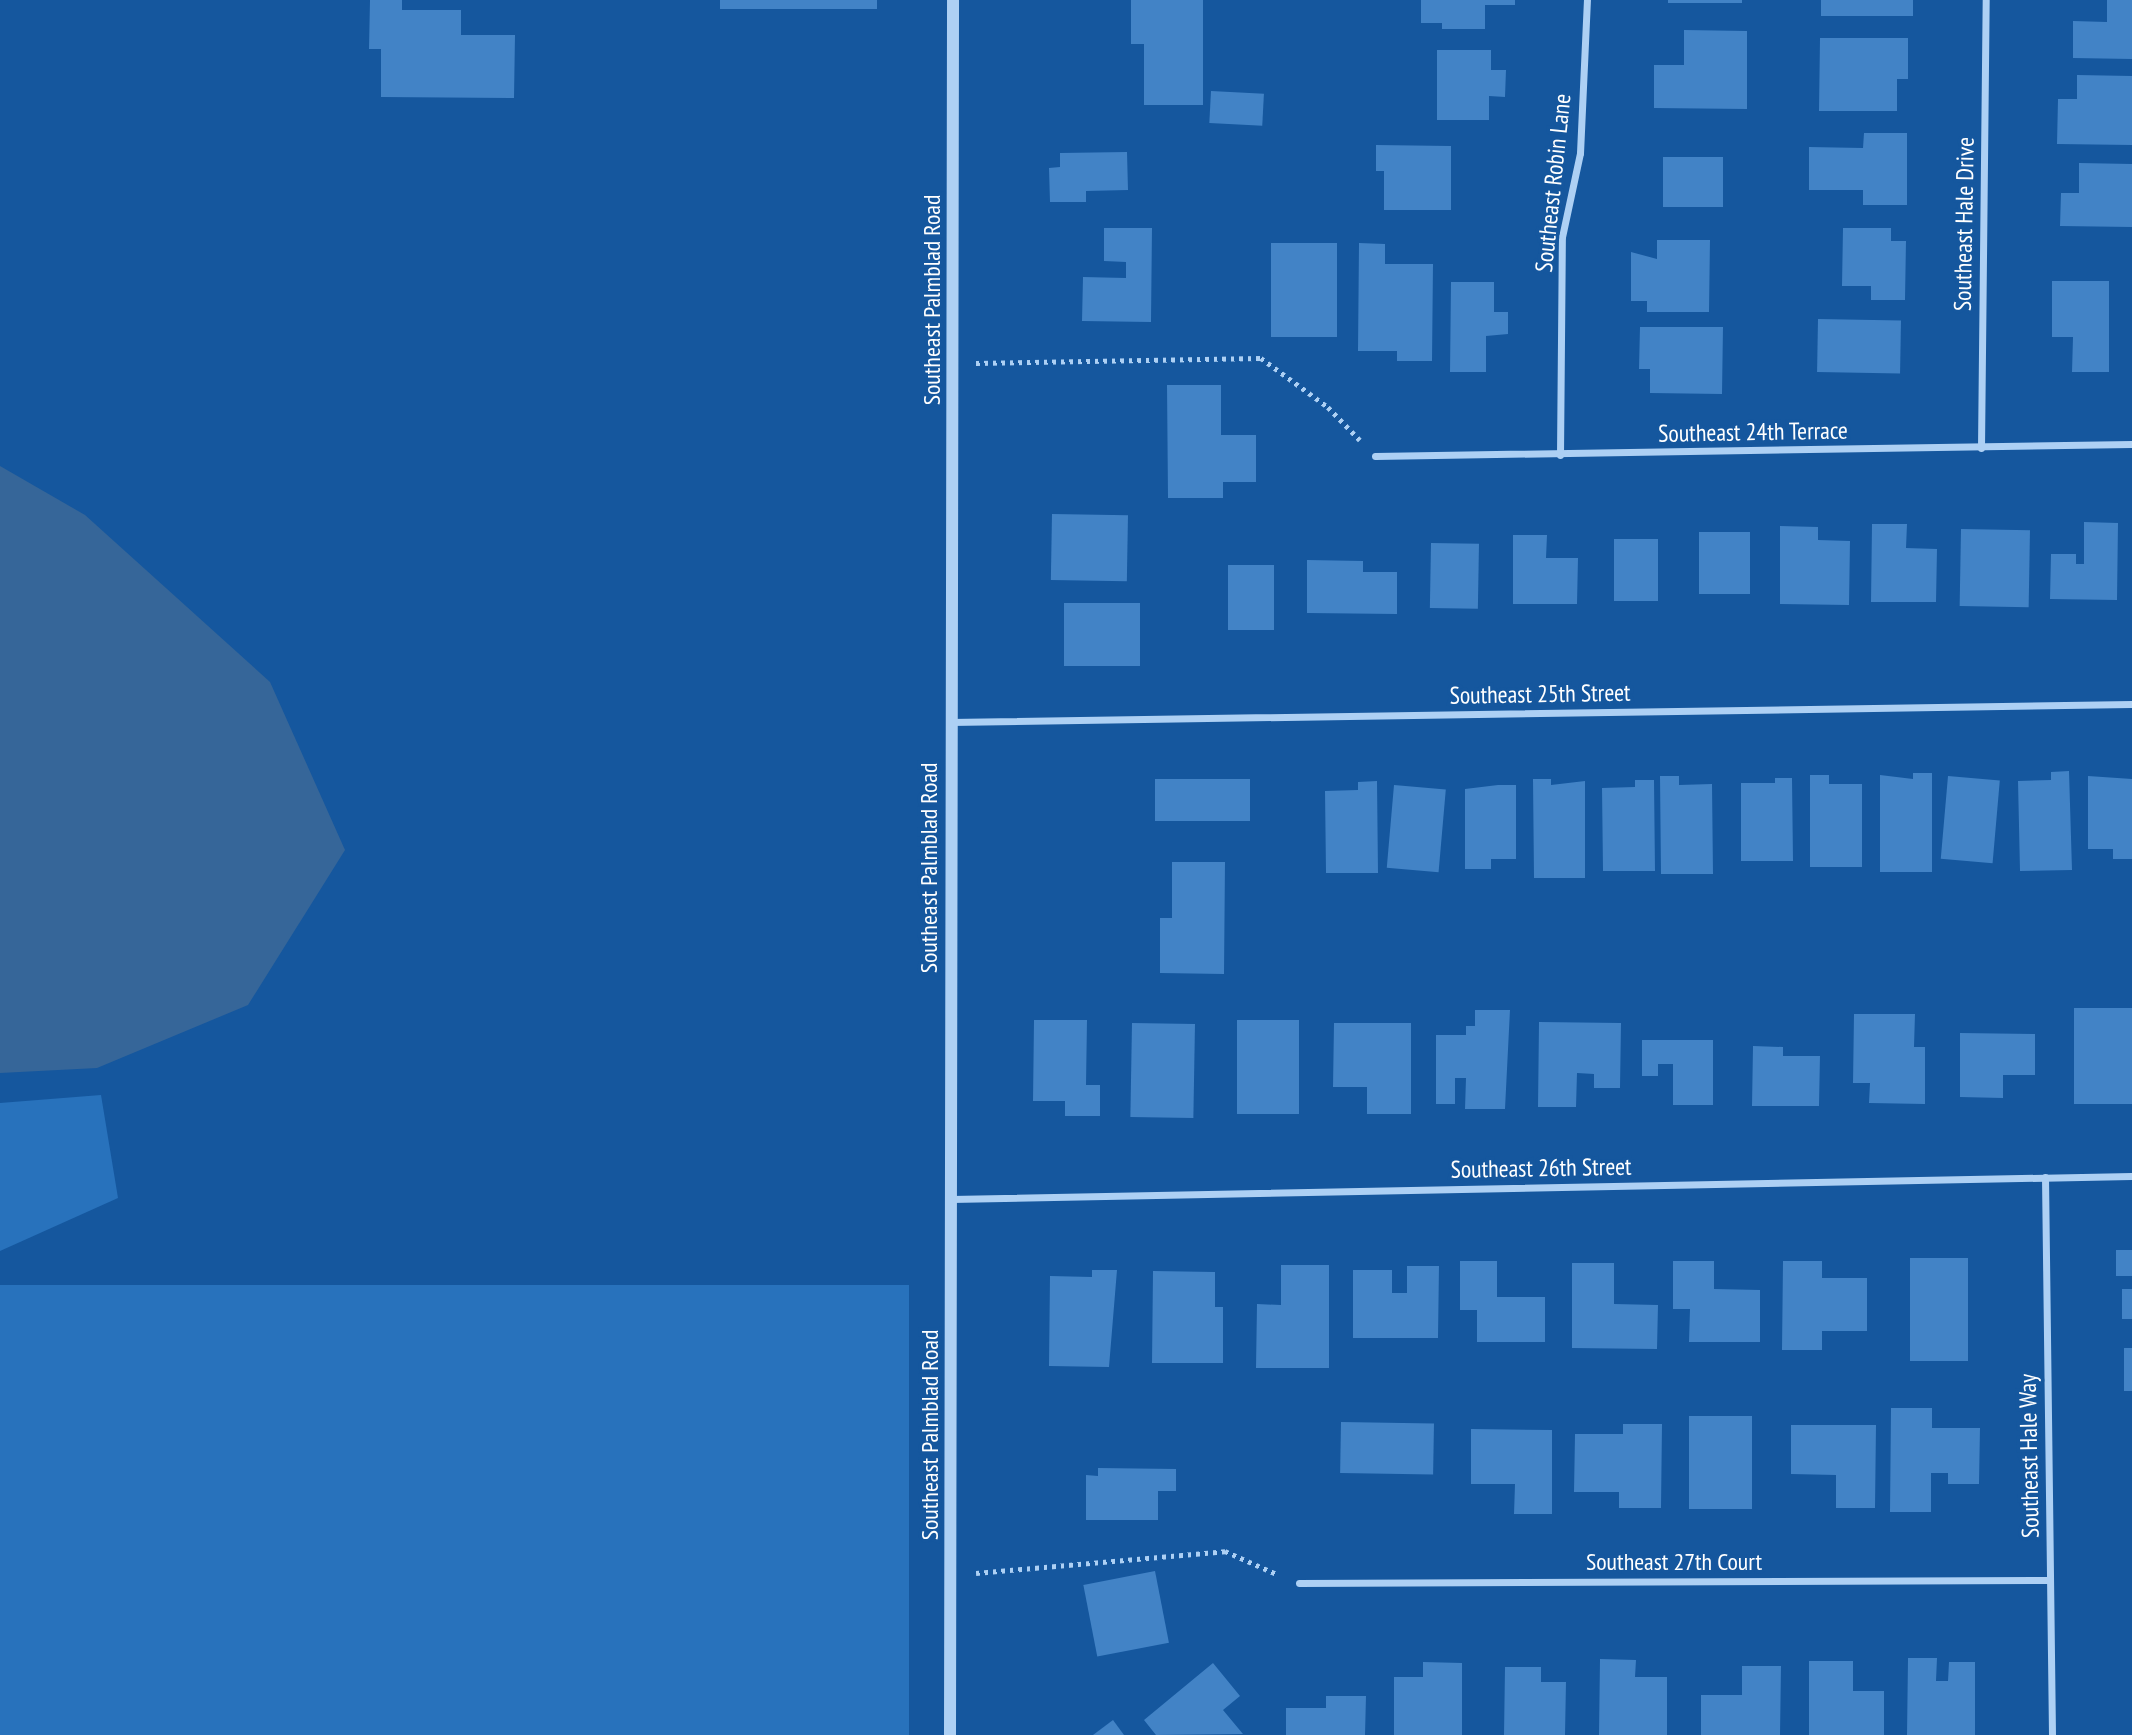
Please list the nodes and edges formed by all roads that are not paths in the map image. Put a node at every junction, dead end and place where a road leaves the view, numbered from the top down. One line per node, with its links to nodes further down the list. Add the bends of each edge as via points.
1 (953, 0): 9 (street, Southeast Palmblad Road)
2 (1587, 0): 6 (street, Southeast Robin Lane, via 1580,153 1562,237)
3 (1986, 0): 5 (street, Southeast Hale Drive)
4 (2132, 444): 5 (street, Southeast 24th Terrace)
5 (1981, 448): 6 (street, Southeast 24th Terrace)
6 (1560, 455): 7 (street, Southeast 24th Terrace)
7 (1375, 456)
8 (2132, 704): 9 (street, Southeast 25th Street)
9 (949, 722): 12 (street, Southeast Palmblad Road)
10 (2132, 1176): 11 (street, Southeast 26th Street)
11 (2045, 1177): 12 (street, Southeast 26th Street); 13 (street, Southeast Hale Way)
12 (950, 1199): 15 (street, Southeast Palmblad Road)
13 (2050, 1580): 14 (street, Southeast 27th Court); 16 (street, Southeast Hale Way)
14 (1299, 1583)
15 (950, 1735)
16 (2052, 1735)

